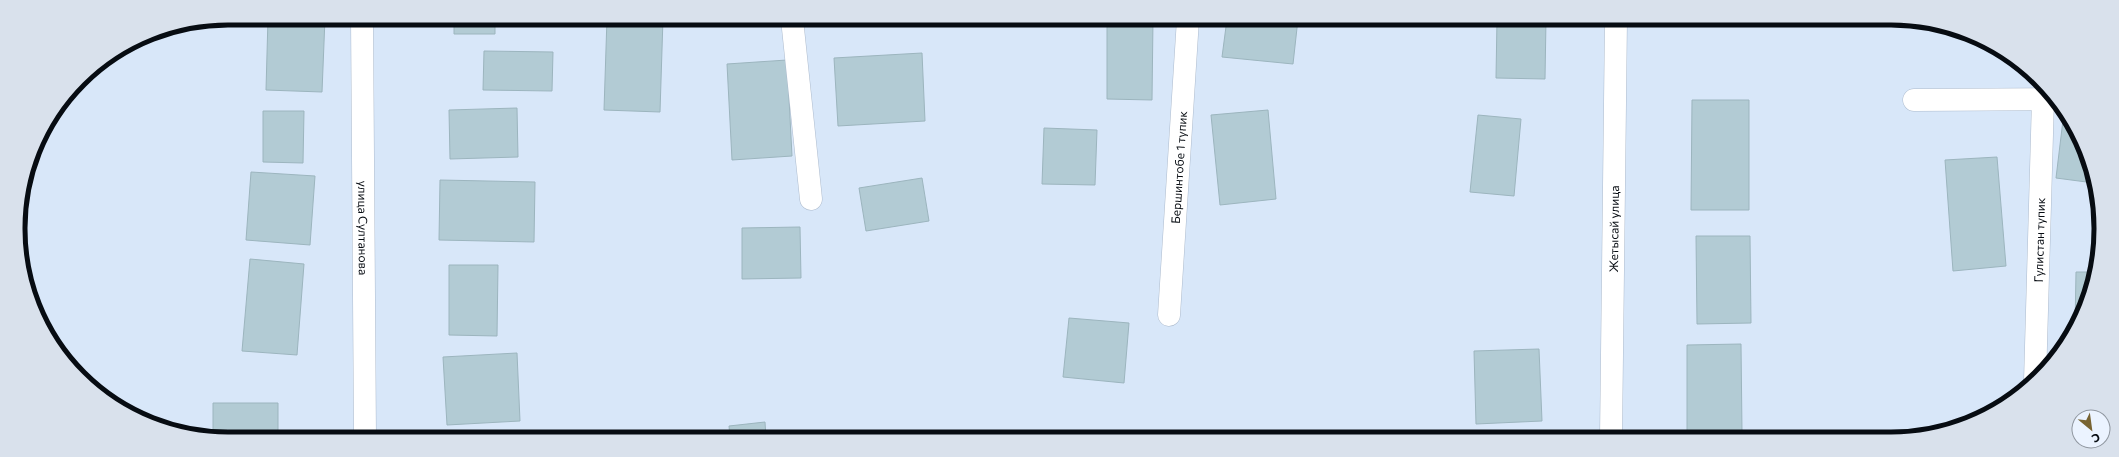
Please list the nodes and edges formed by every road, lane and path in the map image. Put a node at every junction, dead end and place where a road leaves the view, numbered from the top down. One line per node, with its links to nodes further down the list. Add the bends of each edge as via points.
1 (362, 25): 11 (street, улица Султанова)
2 (793, 25): 8 (street)
3 (1188, 25): 9 (street, Бершинтобе 1 тупик)
4 (1616, 25): 12 (street, Жетысай улица)
5 (2047, 99): 6 (street, Гулистан тупик)
6 (1914, 100)
7 (2049, 101): 10 (street, Гулистан тупик)
8 (811, 199)
9 (1169, 315)
10 (2036, 370)
11 (365, 432)
12 (1611, 432)

